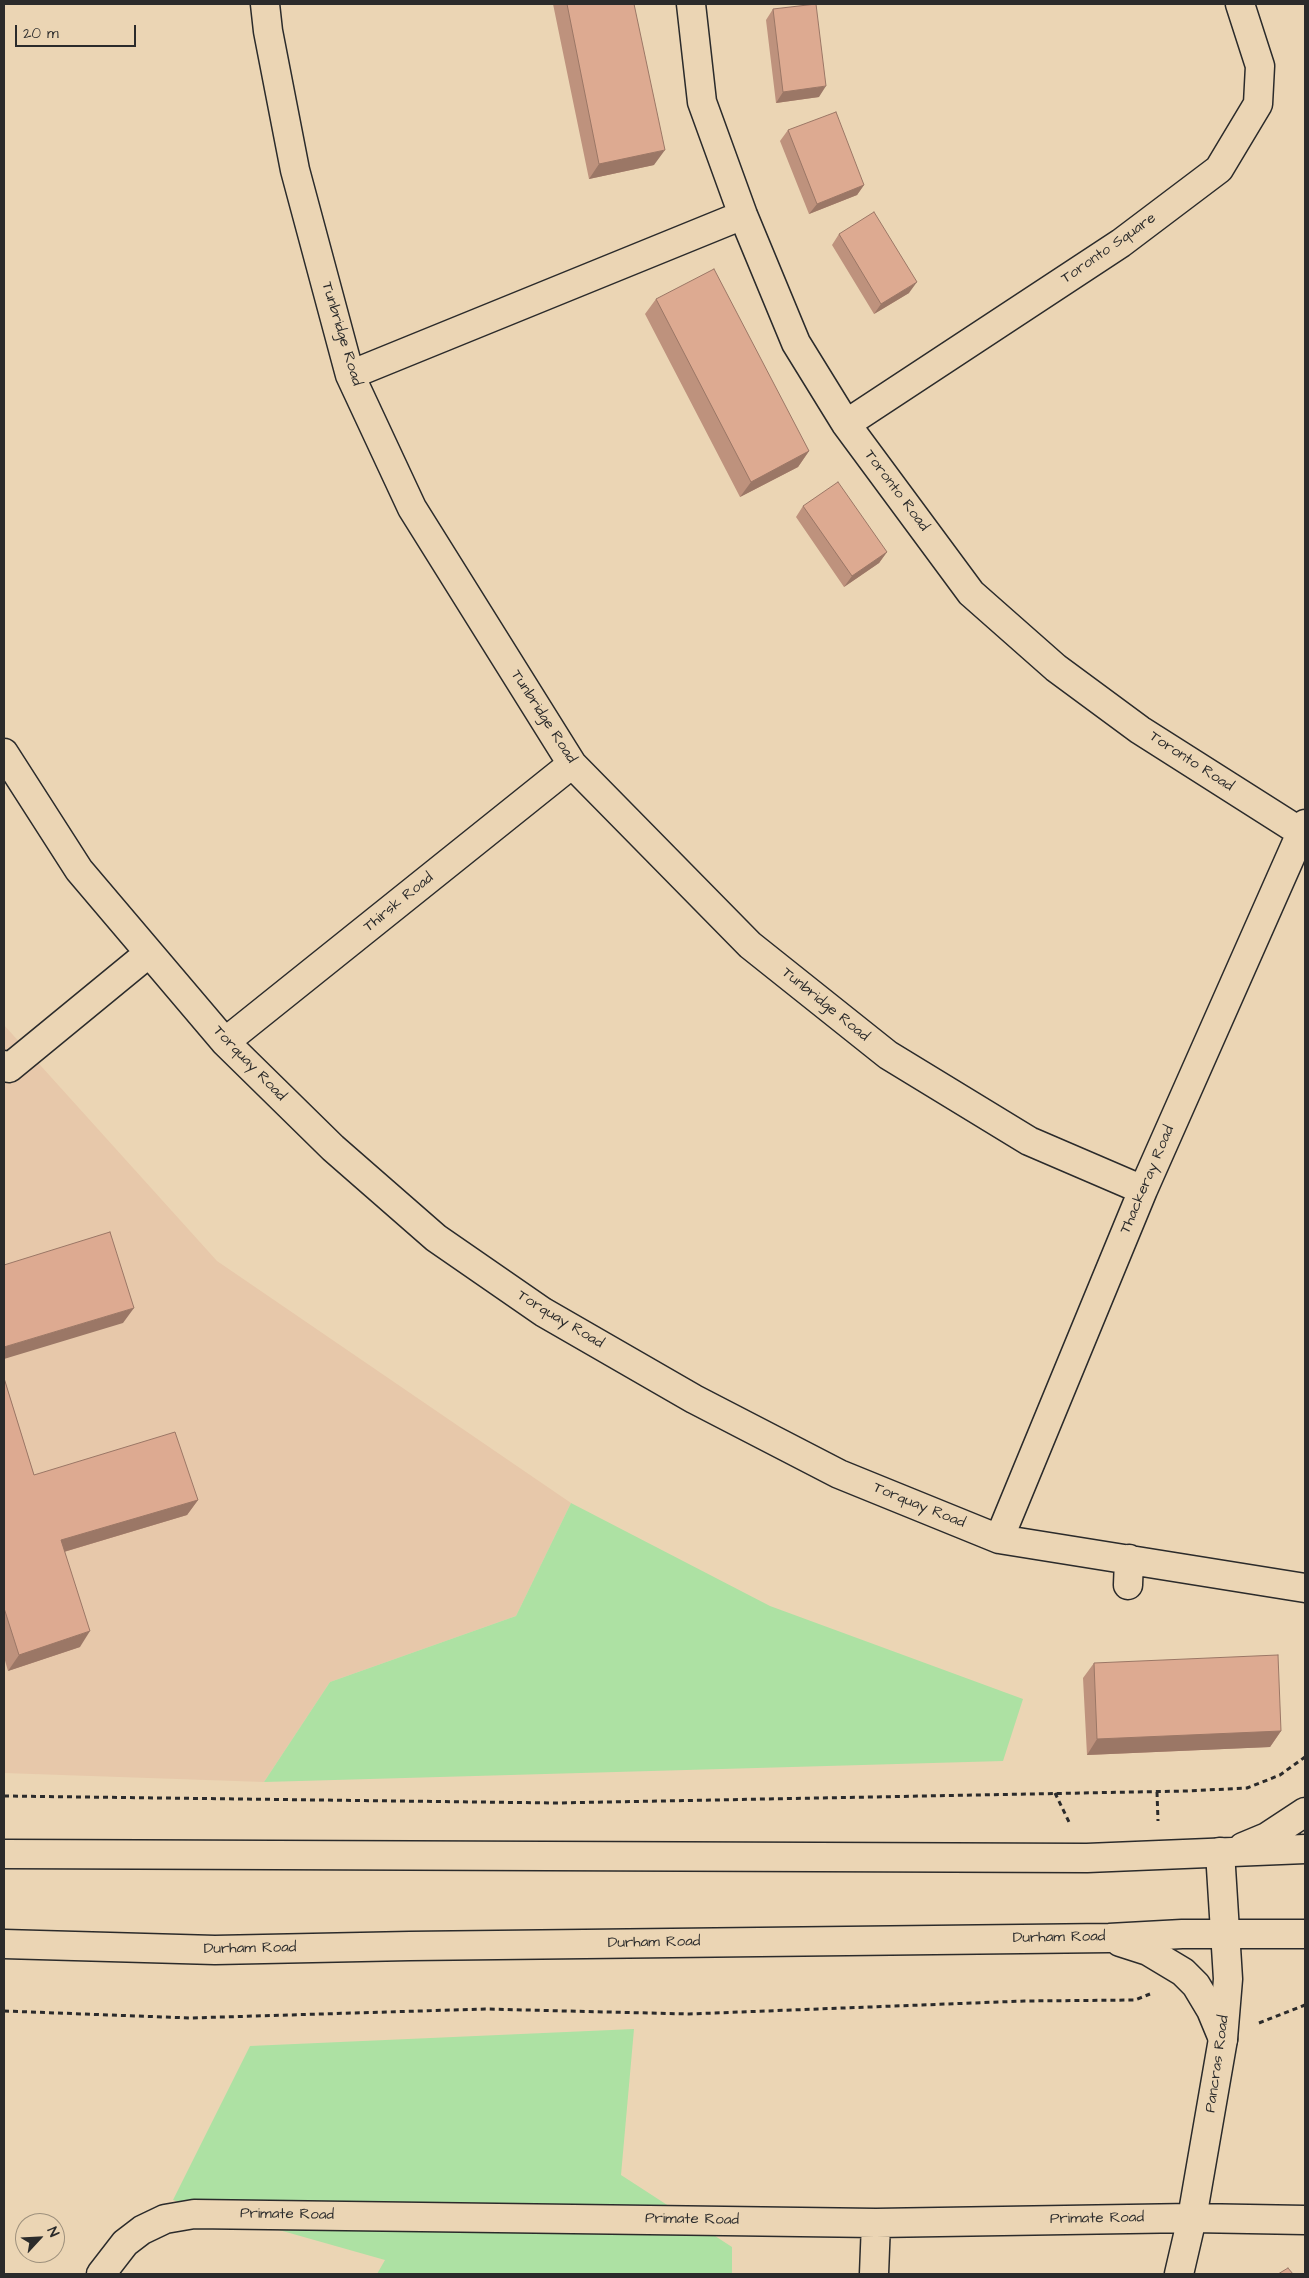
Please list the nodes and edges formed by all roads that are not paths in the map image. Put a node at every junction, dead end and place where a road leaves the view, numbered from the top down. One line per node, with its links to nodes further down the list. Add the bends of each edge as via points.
1 (264, 4): 5 (main road, Tunbridge Road, via 295,170)
2 (692, 4): 4 (main road, Toronto Road, via 702,102)
3 (1240, 4): 6 (main road, Toronto Square, via 1260,66 1258,104 1219,169 1121,243)
4 (743, 215): 5 (main road); 6 (main road, Toronto Road, via 796,343)
5 (350, 375): 8 (main road, Tunbridge Road, via 412,508)
6 (846, 424): 9 (main road, Toronto Road, via 972,593 1056,668 1140,730)
7 (4, 753): 10 (main road, Torquay Road, via 79,870)
8 (572, 764): 11 (main road, Thirsk Road); 13 (main road, Tunbridge Road, via 750,945 888,1055 1029,1141)
9 (1303, 828): 13 (main road, Thackeray Road)
10 (150, 953): 11 (main road, Torquay Road); 12 (main road, via 9,1068)
11 (225, 1042): 14 (main road, Torquay Road, via 333,1148 436,1238 543,1312 694,1399 839,1474)
12 (4, 1065)
13 (1143, 1190): 14 (main road, Thackeray Road)
14 (999, 1538): 15 (main road, Torquay Road, via 1128,1572)
15 (1305, 1588)
16 (1305, 1812): 18 (main road, via 1267,1837)
17 (1305, 1849): 18 (main road)
18 (1227, 1852): 19 (main road, via 1087,1858); 21 (main road, Pancras Road)
19 (4, 1854)
20 (1305, 1934): 21 (main road, Durham Road)
21 (1226, 1935): 22 (main road, Durham Road); 24 (main road, Pancras Road, via 1228,1979)
22 (1108, 1938): 23 (main road, Durham Road, via 215,1950); 24 (main road, via 1148,1951 1183,1972 1211,2010)
23 (4, 1944)
24 (1223, 2039): 25 (main road, Pancras Road)
25 (1192, 2218): 26 (main road, Primate Road); 27 (main road, Primate Road); 30 (main road, Pancras Road)
26 (1305, 2220)
27 (876, 2223): 28 (main road, Primate Road, via 194,2214 164,2219 142,2230 125,2244); 29 (main road)
28 (101, 2274)
29 (874, 2274)
30 (1179, 2274)

